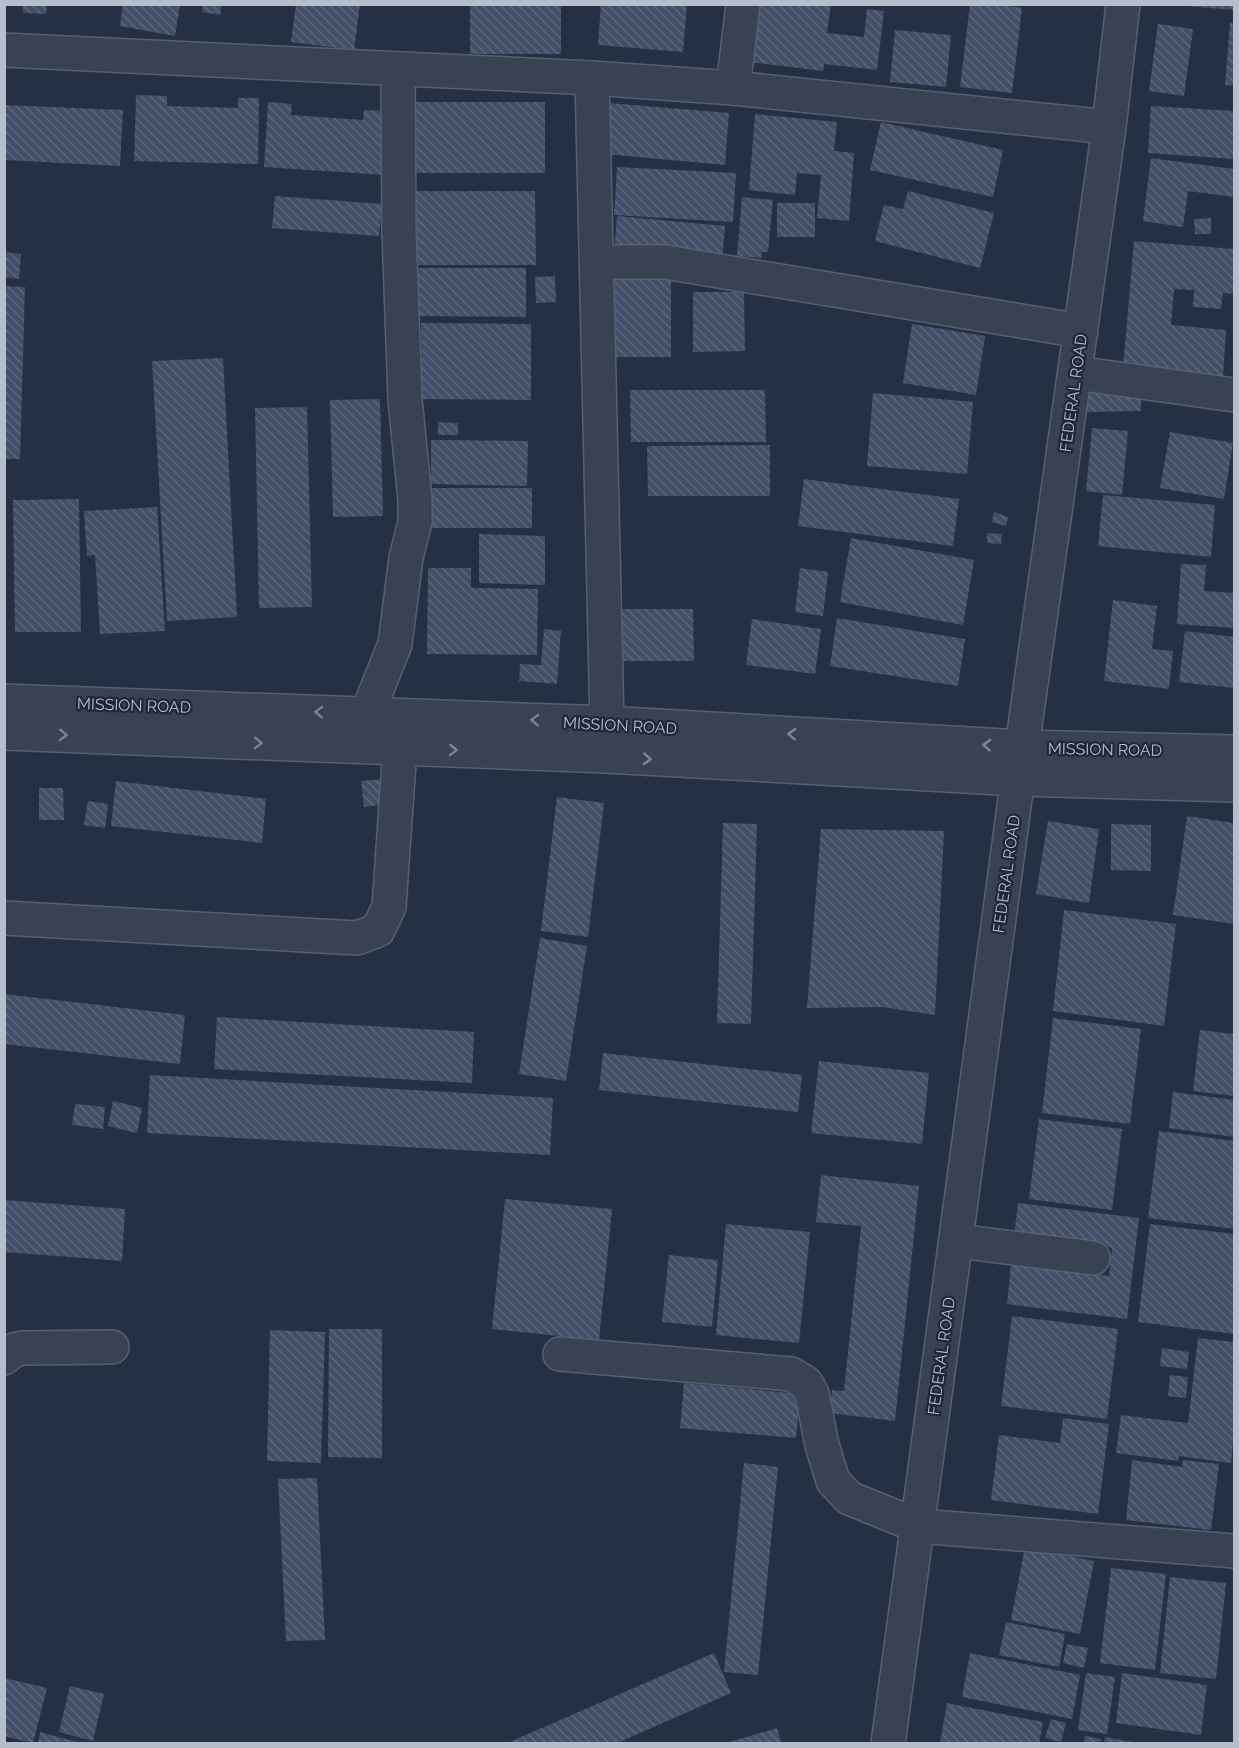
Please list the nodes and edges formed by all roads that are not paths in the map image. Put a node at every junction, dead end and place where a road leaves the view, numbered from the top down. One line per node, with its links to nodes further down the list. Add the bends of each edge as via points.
1 (743, 4): 6 (street)
2 (1123, 4): 7 (street, FEDERAL ROAD)
3 (4, 50): 4 (street)
4 (398, 69): 5 (street); 13 (street, via 403,351 415,522 406,558 395,644)
5 (592, 78): 6 (street); 8 (street)
6 (733, 88): 7 (street)
7 (1109, 127): 9 (street, FEDERAL ROAD)
8 (597, 262): 9 (street, via 665,262); 14 (street)
9 (1081, 331): 10 (street, FEDERAL ROAD)
10 (1076, 373): 11 (street); 16 (street, FEDERAL ROAD)
11 (1234, 395)
12 (4, 701): 13 (street, MISSION ROAD, one-way to 12)
13 (367, 714): 14 (street, MISSION ROAD, one-way to 13)
14 (607, 723): 16 (street, MISSION ROAD, one-way to 14)
15 (4, 733): 17 (street, MISSION ROAD, one-way to 17)
16 (1022, 747): 18 (street, MISSION ROAD); 19 (street, FEDERAL ROAD)
17 (400, 748): 19 (street, MISSION ROAD, one-way to 19); 21 (street, via 389,908 378,930 357,938)
18 (1234, 752)
19 (1018, 780): 20 (street, MISSION ROAD); 22 (street, FEDERAL ROAD)
20 (1234, 785)
21 (4, 918)
22 (957, 1241): 23 (street); 27 (street, FEDERAL ROAD)
23 (1093, 1258)
24 (112, 1347): 26 (street, via 22,1348)
25 (560, 1354): 27 (street, via 791,1374 806,1383 812,1394 833,1481 849,1498)
26 (4, 1358)
27 (918, 1526): 28 (street); 29 (street, FEDERAL ROAD)
28 (1234, 1551)
29 (888, 1743)

